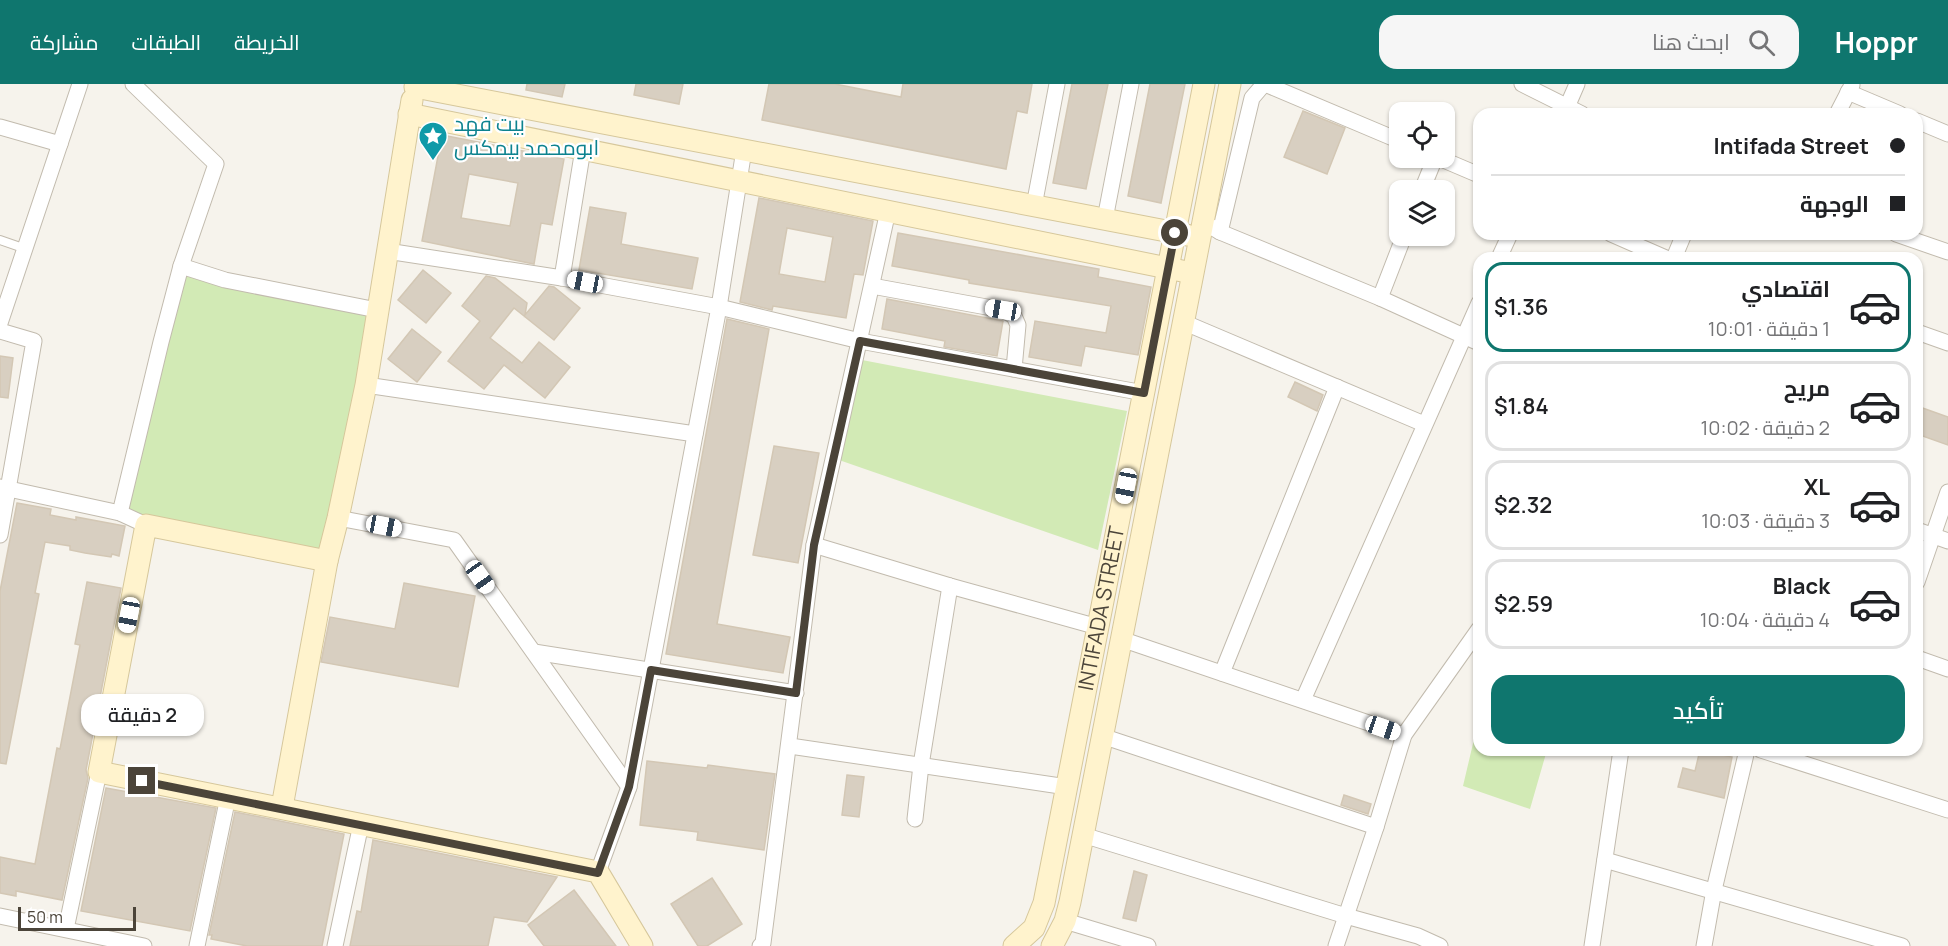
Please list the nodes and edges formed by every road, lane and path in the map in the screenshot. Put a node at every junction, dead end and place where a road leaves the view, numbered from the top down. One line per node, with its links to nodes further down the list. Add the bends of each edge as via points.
1 (80, 84): 21 (street)
2 (133, 84): 40 (street, via 216,164)
3 (1058, 84): 27 (street)
4 (1131, 84): 29 (street)
5 (1204, 84): 31 (street, INTIFADA STREET)
6 (1230, 84): 30 (street, INTIFADA STREET)
7 (1264, 84): 20 (street); 30 (street, via 1252,98)
8 (1522, 84): 12 (street)
9 (1576, 84): 13 (street)
10 (415, 86): 16 (street); 23 (street)
11 (1850, 88): 14 (street); 15 (street)
12 (1563, 108)
13 (1567, 108)
14 (1840, 108)
15 (1888, 108)
16 (409, 114): 22 (street); 37 (street)
17 (1923, 124): 19 (street)
18 (0, 127): 21 (street)
19 (1948, 134)
20 (1389, 136)
21 (60, 144): 36 (street)
22 (583, 149): 26 (street); 43 (street)
23 (744, 150): 26 (street); 27 (street)
24 (1455, 165): 25 (street)
25 (1473, 172)
26 (740, 181): 28 (street); 46 (street)
27 (1034, 206): 29 (street)
28 (888, 211): 41 (street); 44 (street)
29 (1104, 219): 31 (street)
30 (1208, 230): 31 (street); 42 (street, INTIFADA STREET); 45 (street)
31 (1175, 233): 41 (street, INTIFADA STREET)
32 (0, 240): 36 (lane)
33 (1625, 240): 38 (street)
34 (1913, 240): 39 (street)
35 (1400, 246): 45 (street)
36 (26, 249): 50 (street)
37 (387, 250): 43 (street); 47 (street)
38 (1652, 252)
39 (1948, 252)
40 (182, 266): 47 (street, via 225,280); 65 (street)
41 (1168, 268): 42 (street); 60 (street, INTIFADA STREET)
42 (1193, 273): 49 (street, INTIFADA STREET)
43 (562, 278): 46 (street)
44 (872, 286): 54 (street); 57 (street, via 1003,310 1014,316 1018,325)
45 (1380, 298): 53 (street)
46 (719, 307): 54 (street); 62 (street)
47 (377, 310): 58 (street)
48 (1473, 316): 53 (street)
49 (1183, 322): 59 (street); 78 (street, INTIFADA STREET)
50 (0, 323)
51 (0, 331): 63 (street, via 34,341)
52 (1923, 334): 56 (street)
53 (1463, 337): 55 (street); 61 (street)
54 (860, 341): 57 (street); 72 (street)
55 (1473, 341)
56 (1948, 343)
57 (1014, 369): 60 (street)
58 (366, 385): 62 (street); 66 (street)
59 (1337, 387): 61 (street); 83 (street)
60 (1144, 393): 76 (street, INTIFADA STREET)
61 (1424, 424): 85 (street)
62 (695, 434): 82 (street)
63 (4, 488): 65 (street); 69 (street)
64 (1948, 492): 70 (street)
65 (120, 513): 67 (street)
66 (338, 518): 73 (street); 79 (street, via 454,540)
67 (146, 525): 73 (street); 93 (street)
68 (1923, 532): 70 (street)
69 (0, 535)
70 (1933, 535): 71 (street); 74 (street)
71 (1948, 541)
72 (814, 545): 75 (street); 84 (street)
73 (327, 561): 97 (street)
74 (1923, 564)
75 (950, 586): 76 (street); 92 (street)
76 (1098, 627): 95 (street, INTIFADA STREET)
77 (1473, 638): 86 (street)
78 (1121, 639): 83 (street); 87 (street, INTIFADA STREET)
79 (534, 652): 82 (street); 94 (street)
80 (1923, 660): 81 (street)
81 (1948, 669)
82 (651, 670): 84 (street); 94 (street)
83 (1222, 673): 85 (street)
84 (796, 693): 88 (street)
85 (1303, 700): 86 (street)
86 (1404, 735): 101 (street)
87 (1102, 736): 101 (street); 102 (street, INTIFADA STREET)
88 (789, 746): 92 (street); 117 (street)
89 (1620, 756): 103 (street)
90 (1746, 756): 105 (street)
91 (1780, 756): 98 (street)
92 (921, 765): 95 (street); 99 (street)
93 (99, 772): 96 (street); 110 (street)
94 (629, 787): 104 (street)
95 (1067, 787): 106 (street, INTIFADA STREET)
96 (228, 797): 97 (street); 114 (street)
97 (282, 807): 100 (street)
98 (1948, 810)
99 (915, 819)
100 (361, 824): 104 (street); 115 (street)
101 (1376, 827): 109 (street)
102 (1083, 836): 107 (street, INTIFADA STREET); 109 (street)
103 (1605, 860): 105 (street); 122 (street)
104 (598, 873): 116 (street)
105 (1714, 890): 123 (street); 124 (street)
106 (1045, 897): 107 (street); 112 (street, INTIFADA STREET, via 1034,928)
107 (1067, 912): 118 (street, INTIFADA STREET); 119 (street)
108 (0, 916): 110 (street)
109 (1346, 916): 120 (street); 121 (street)
110 (66, 929): 111 (street)
111 (84, 940): 113 (street)
112 (1020, 944)
113 (144, 946)
114 (197, 946)
115 (335, 946)
116 (642, 946)
117 (760, 946)
118 (1052, 946)
119 (1148, 946)
120 (1336, 946)
121 (1440, 946)
122 (1592, 946)
123 (1704, 946)
124 (1902, 946)

